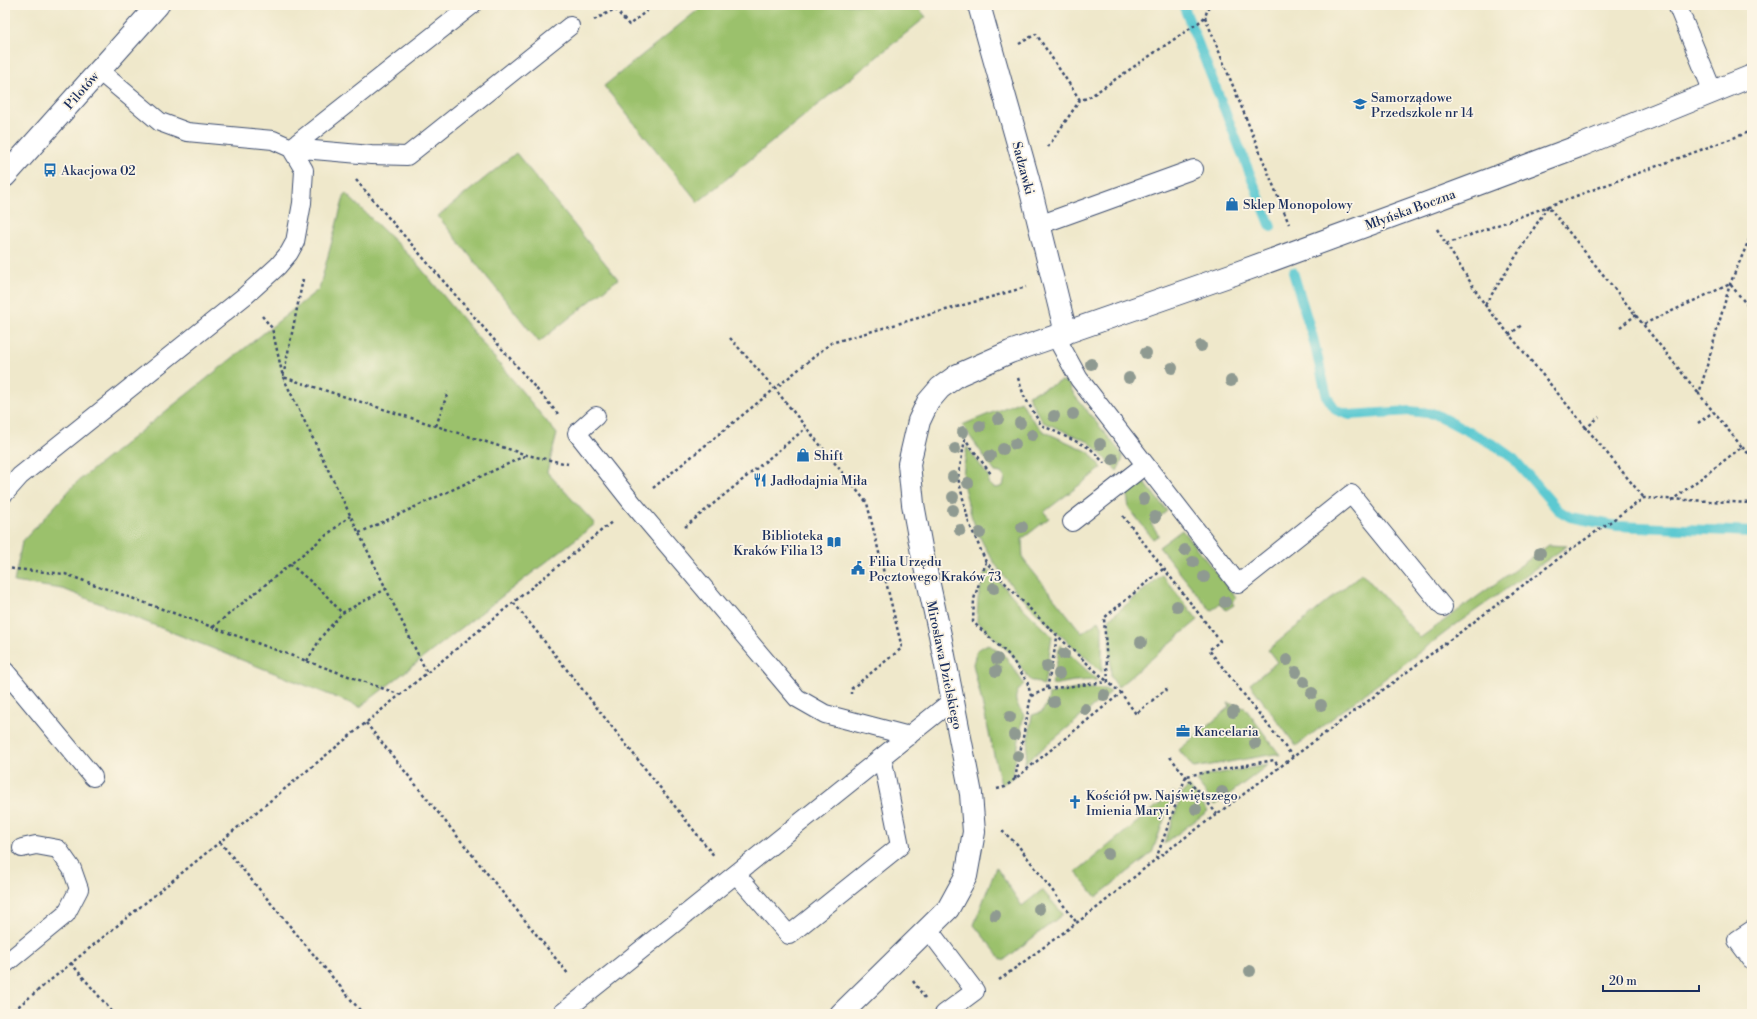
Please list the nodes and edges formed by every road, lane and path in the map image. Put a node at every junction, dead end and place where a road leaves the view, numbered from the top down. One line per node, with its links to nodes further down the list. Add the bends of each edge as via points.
1 (158, 5): 10 (street, Pilotów)
2 (472, 5): 15 (lane)
3 (654, 5): 8 (path, via 629,25 615,9 578,28)
4 (979, 5): 9 (street, Sadzawki)
5 (1209, 5): 7 (path)
6 (1677, 5): 12 (lane)
7 (1205, 17): 13 (path, via 1088,98); 25 (path, via 1291,229)
8 (570, 26): 17 (lane, via 407,156)
9 (993, 57): 13 (path, via 1036,34); 22 (street, Sadzawki)
10 (98, 70): 15 (lane, via 160,122 188,132 273,140); 19 (street, Pilotów)
11 (1752, 76): 12 (street, Młyńska Boczna)
12 (1713, 92): 20 (street, Młyńska Boczna)
13 (1080, 100): 16 (path)
14 (1752, 132): 21 (path)
15 (291, 148): 17 (lane); 26 (lane, via 304,170 302,202 294,242)
16 (1046, 150)
17 (332, 152): 43 (path)
18 (1194, 169): 22 (lane)
19 (5, 176)
20 (1422, 205): 24 (path); 25 (street, Młyńska Boczna)
21 (1548, 206): 24 (path); 30 (path); 32 (path)
22 (1040, 225): 36 (street, Sadzawki)
23 (1752, 233): 27 (path)
24 (1446, 244): 30 (path)
25 (1303, 249): 36 (street, Młyńska Boczna)
26 (289, 253): 29 (lane); 39 (path, via 307,261)
27 (1730, 284): 31 (path); 34 (path); 41 (path)
28 (1028, 286): 62 (path, via 831,343)
29 (246, 295): 39 (path, via 272,328); 57 (lane, via 20,476)
30 (1485, 305): 37 (path)
31 (1752, 311)
32 (1636, 315): 34 (path); 35 (path)
33 (1523, 324): 37 (path)
34 (1644, 324): 41 (path)
35 (1620, 328)
36 (1061, 335): 53 (lane, via 1079,380); 85 (street, Mirosława Dzielskiego, via 1010,352 958,375 940,388 928,402 918,421 909,464 913,504)
37 (1509, 336): 49 (path)
38 (1017, 374): 56 (path, via 1024,396 1041,425 1090,448)
39 (283, 377): 47 (path); 63 (path)
40 (448, 392): 47 (path)
41 (1699, 394): 42 (path)
42 (1713, 412): 46 (path); 50 (path)
43 (560, 416)
44 (596, 416): 54 (lane, via 577,433)
45 (1599, 417): 49 (path)
46 (1698, 423)
47 (436, 426): 51 (path)
48 (806, 428): 65 (path)
49 (1585, 429): 59 (path)
50 (1742, 448): 52 (path); 60 (path)
51 (527, 455): 54 (path); 66 (path)
52 (1752, 457)
53 (1145, 465): 56 (lane); 72 (lane, via 1238,584 1351,494)
54 (610, 474): 62 (lane)
55 (991, 474): 67 (path, via 965,439 958,478 969,523)
56 (1122, 483): 58 (lane)
57 (5, 493)
58 (1107, 495): 64 (lane); 70 (path)
59 (1644, 498): 60 (path); 90 (path)
60 (1671, 501): 61 (path)
61 (1752, 503)
62 (633, 504): 78 (path); 87 (lane, via 797,698 825,714)
63 (350, 516): 66 (path); 68 (path)
64 (1072, 522)
65 (688, 524)
66 (359, 533): 71 (path)
67 (986, 562): 75 (path, via 1023,604); 84 (path, via 974,599 973,622 1009,656 1027,680)
68 (290, 564): 73 (path, via 323,592); 74 (path)
69 (5, 568): 74 (path, via 65,574)
70 (1163, 570): 79 (path, via 1104,618); 90 (path, via 1220,641 1210,650)
71 (386, 589): 73 (path); 78 (path)
72 (1443, 607)
73 (342, 613): 76 (path, via 322,636)
74 (213, 627): 76 (path)
75 (1057, 637): 79 (path); 80 (path)
76 (307, 661): 83 (path)
77 (5, 671): 93 (lane)
78 (427, 673): 83 (path)
79 (1108, 682): 80 (path); 82 (path)
80 (1047, 689): 84 (path)
81 (1168, 692): 82 (path, via 1166,689 1136,714)
82 (1122, 693): 94 (path)
83 (401, 695): 86 (path)
84 (1031, 696): 94 (path)
85 (953, 700): 87 (lane); 103 (street, Mirosława Dzielskiego, via 971,794 974,832 966,876 948,909)
86 (366, 723): 98 (path); 110 (path)
87 (909, 736): 88 (lane)
88 (882, 757): 101 (lane); 101 (lane, via 900,846 789,935)
89 (1170, 757): 92 (path)
90 (1293, 757): 91 (path)
91 (1279, 767): 92 (path, via 1274,760); 96 (path)
92 (1186, 776): 96 (path); 100 (path)
93 (93, 777)
94 (1015, 779): 95 (path, via 1005,787)
95 (993, 790)
96 (1217, 814): 100 (path)
97 (1001, 830): 102 (path, via 1017,844)
98 (220, 842): 106 (path); 114 (path)
99 (22, 848): 107 (lane, via 36,845 58,849 72,868 79,889 66,914)
100 (1156, 859): 102 (path)
101 (736, 874): 110 (lane)
102 (1077, 923): 109 (path)
103 (928, 929): 116 (street, Mirosława Dzielskiego); 117 (lane, via 975,991)
104 (1752, 930): 105 (lane, via 1737,940)
105 (1752, 960)
106 (72, 963): 112 (path); 113 (path)
107 (5, 964)
108 (909, 976): 111 (path)
109 (996, 983)
110 (585, 994): 115 (lane)
111 (929, 1003)
112 (9, 1014)
113 (114, 1014)
114 (363, 1014)
115 (561, 1014)
116 (841, 1014)
117 (944, 1014)

